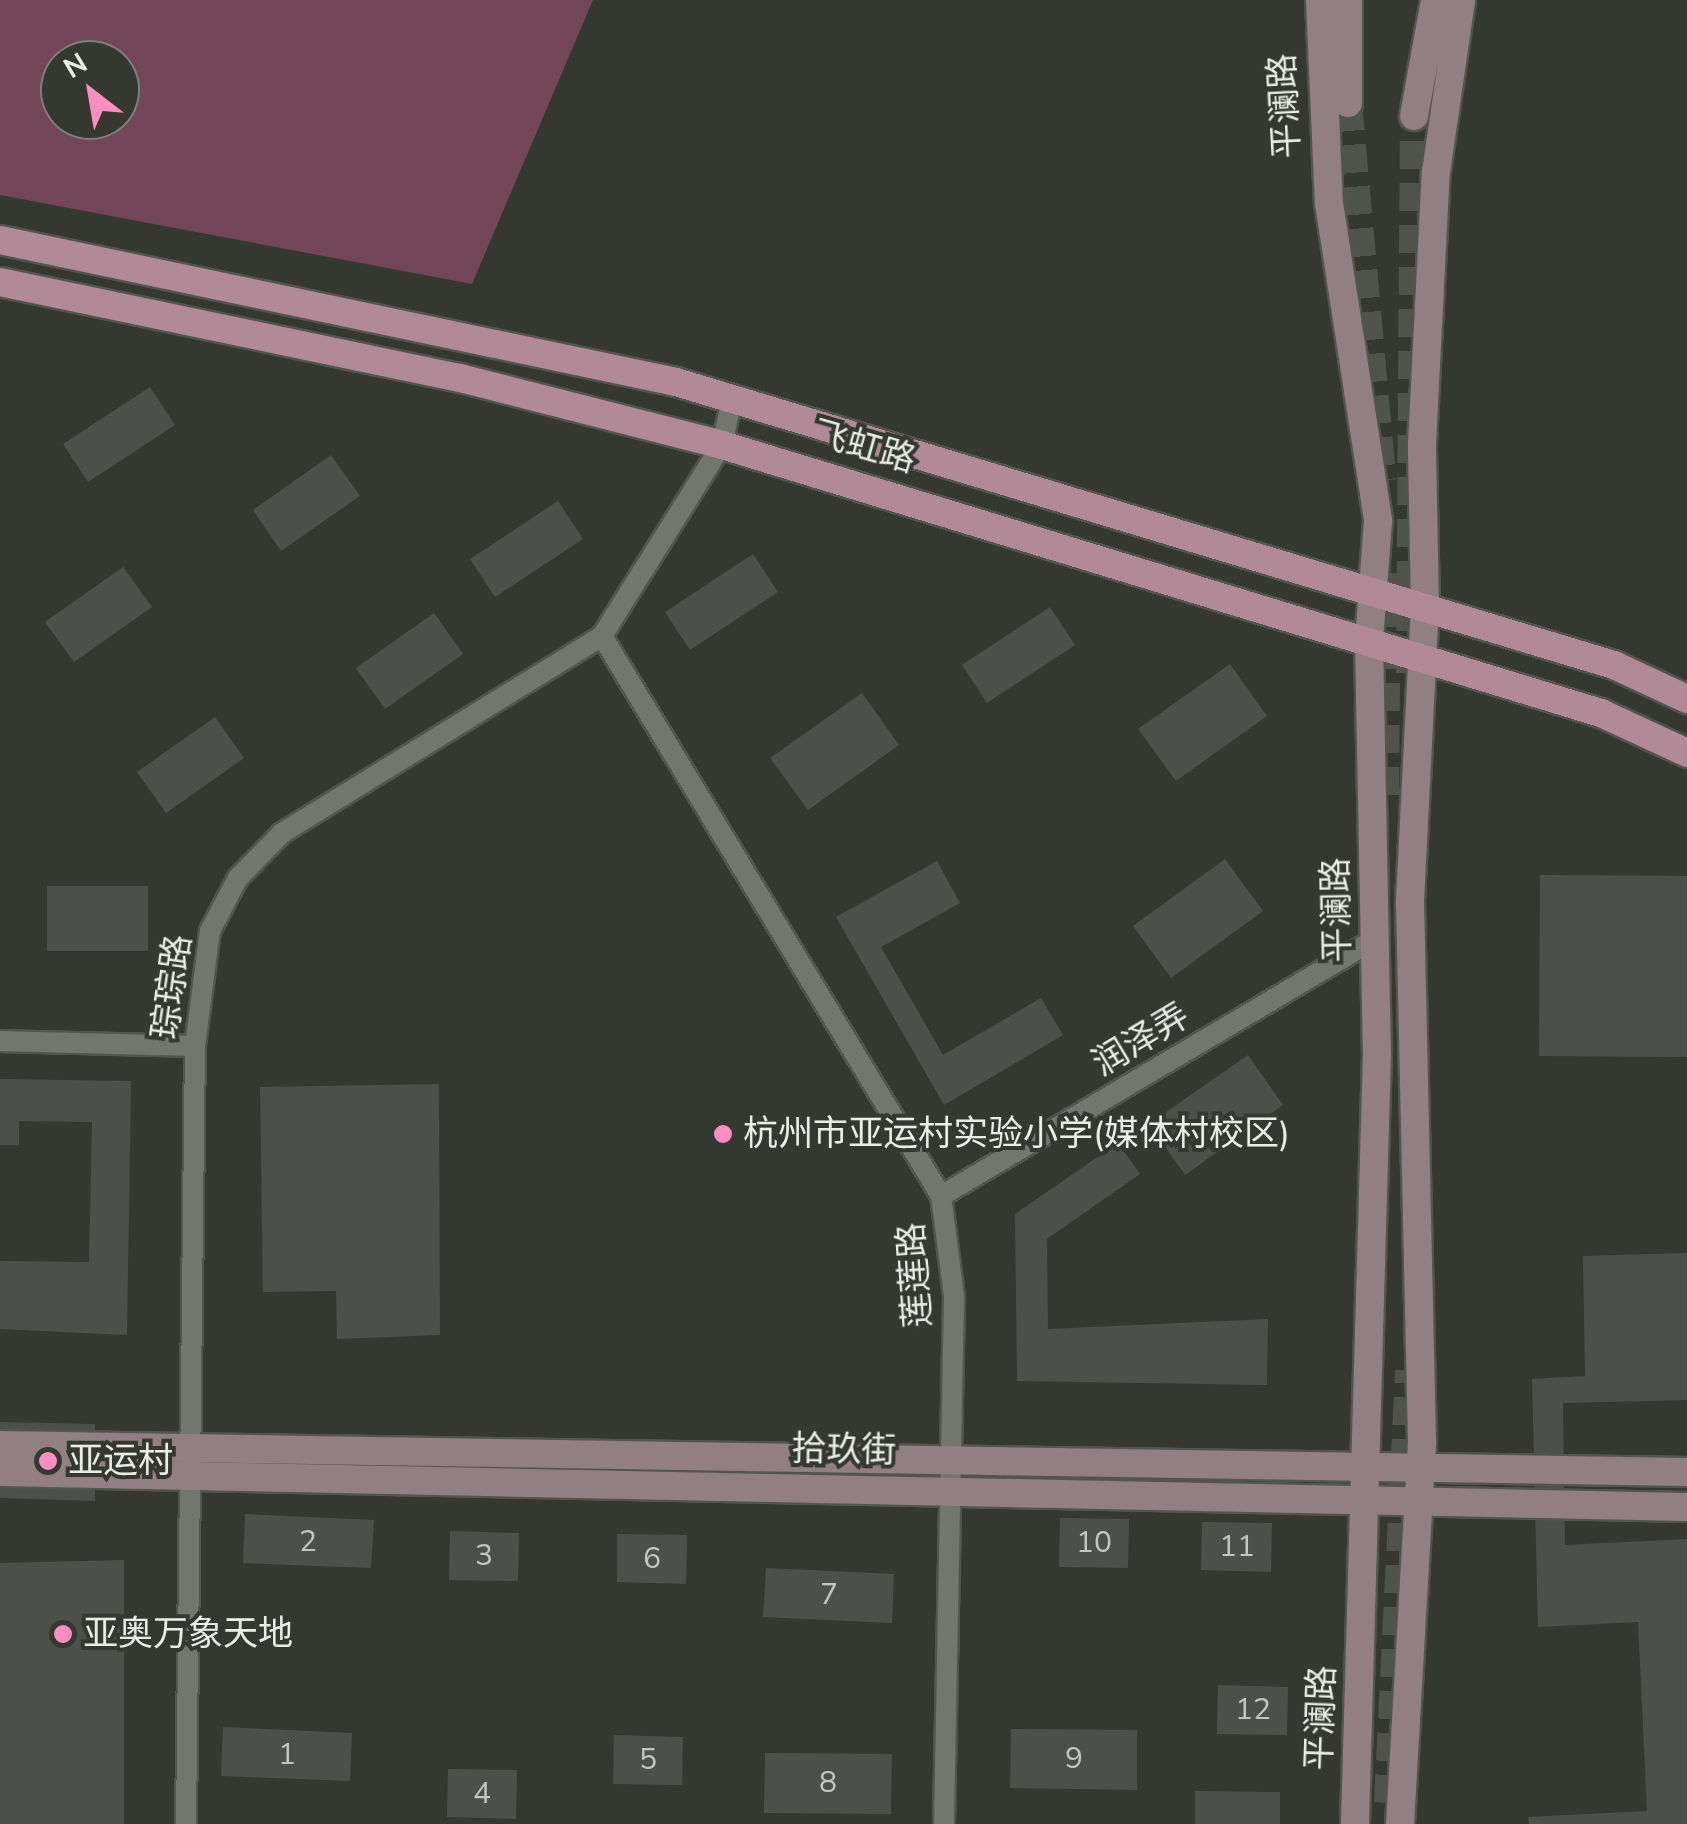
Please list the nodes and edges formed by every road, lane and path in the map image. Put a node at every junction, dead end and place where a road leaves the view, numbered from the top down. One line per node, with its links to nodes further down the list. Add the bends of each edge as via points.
1 (1320, 0): 11 (main road, 平澜路, via 1329,203 1363,399)
2 (1348, 0): 5 (main road)
3 (1435, 0): 6 (main road)
4 (1461, 0): 12 (main road, via 1436,172 1422,444)
5 (1348, 104)
6 (1414, 116)
7 (0, 240): 9 (main road, 飞虹路)
8 (0, 282): 10 (main road, 飞虹路, via 460,378)
9 (732, 399): 10 (street, 琮琮路); 11 (main road, 飞虹路)
10 (722, 445): 13 (street, 琮琮路); 14 (main road, 飞虹路)
11 (1376, 592): 12 (main road, 飞虹路); 14 (main road, 平澜路)
12 (1425, 607): 15 (main road); 16 (main road, 飞虹路, via 1614,665)
13 (602, 636): 20 (street, 琮琮路, via 260,852 210,932); 21 (street, 莲莲路)
14 (1369, 641): 15 (main road, 飞虹路); 18 (main road, 平澜路)
15 (1418, 656): 17 (main road, 飞虹路, via 1601,713); 25 (main road, via 1410,901)
16 (1687, 698)
17 (1687, 752)
18 (1375, 939): 21 (street, 润泽弄); 24 (main road, 平澜路)
19 (0, 1041): 20 (street)
20 (195, 1046): 23 (street, 琮琮路)
21 (941, 1196): 28 (street, 莲莲路, via 954,1296)
22 (0, 1445): 23 (main road, 拾玖街)
23 (188, 1462): 26 (main road, 拾玖街); 28 (main road, 拾玖街); 32 (street, 琮琮路)
24 (1366, 1468): 25 (main road, 拾玖街); 28 (main road, 拾玖街); 29 (main road, 平澜路)
25 (1420, 1468): 27 (main road, 拾玖街); 30 (main road)
26 (0, 1472)
27 (1687, 1472)
28 (948, 1476): 29 (main road, 拾玖街); 33 (street, 莲莲路)
29 (1366, 1502): 30 (main road, 拾玖街); 34 (main road, 平澜路)
30 (1418, 1504): 31 (main road, 拾玖街); 35 (main road)
31 (1687, 1506)
32 (186, 1824)
33 (944, 1824)
34 (1354, 1824)
35 (1400, 1824)

